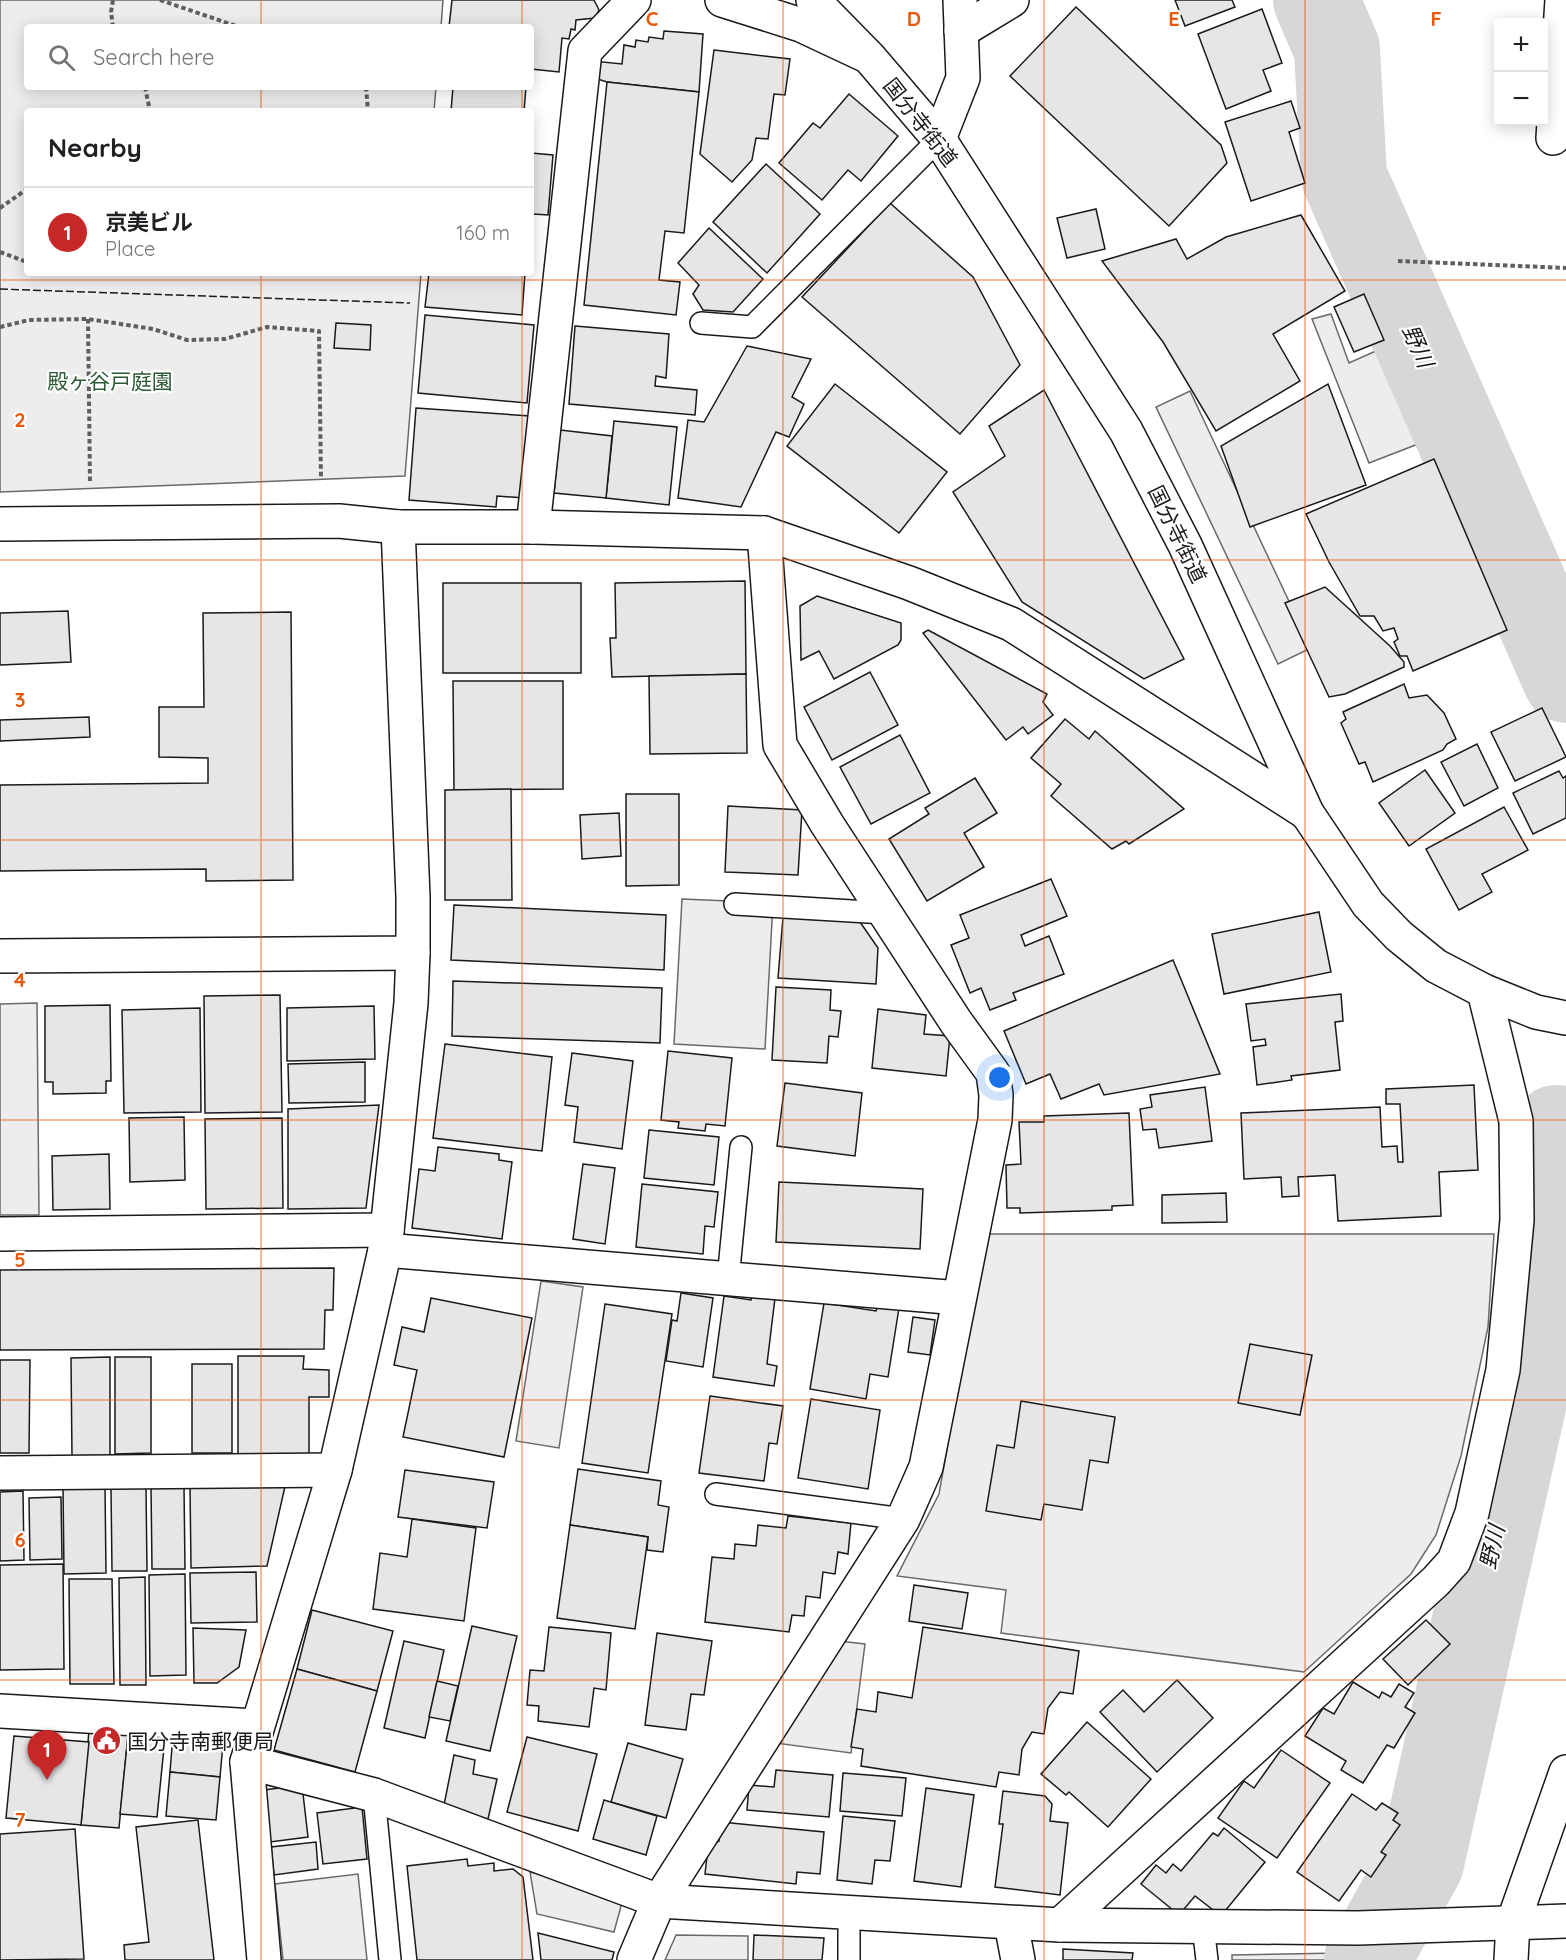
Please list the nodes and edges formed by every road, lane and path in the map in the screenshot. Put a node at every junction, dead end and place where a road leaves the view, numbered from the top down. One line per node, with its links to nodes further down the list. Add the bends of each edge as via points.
1 (113, 0): 9 (path)
2 (160, 0): 10 (path)
3 (634, 0): 31 (street, via 585,51)
4 (722, 0): 11 (street, via 801,25)
5 (813, 0): 11 (street, 国分寺街道)
6 (1012, 0): 8 (street)
7 (1562, 0): 16 (street)
8 (961, 15): 17 (street, via 963,78)
9 (113, 24)
10 (229, 24)
11 (869, 57): 17 (street, 国分寺街道)
12 (146, 90): 14 (path)
13 (366, 90): 15 (path)
14 (149, 108)
15 (368, 108)
16 (1553, 138)
17 (939, 139): 25 (lane, via 752,327); 33 (street, 国分寺街道, via 1126,431 1185,544)
18 (24, 191): 19 (path)
19 (0, 208)
20 (0, 252): 21 (path)
21 (24, 261)
22 (1398, 261): 23 (path)
23 (1566, 268)
24 (88, 320): 26 (path, via 28,320); 27 (path, via 153,329 187,340 225,339 267,327 319,331); 28 (path)
25 (701, 323)
26 (0, 327)
27 (321, 484)
28 (90, 491)
29 (0, 524): 30 (street, via 339,521)
30 (398, 527): 31 (street); 36 (street)
31 (533, 527): 32 (street)
32 (764, 533): 33 (street, via 909,583 1011,624); 35 (street, via 780,745)
33 (1307, 813): 38 (street, 国分寺街道, via 1368,904 1399,936 1436,966)
34 (735, 904): 35 (lane)
35 (885, 913): 44 (street, via 993,1073 995,1120)
36 (413, 953): 37 (street); 42 (street)
37 (0, 957)
38 (1484, 992): 39 (street, 国分寺街道, via 1536,1012); 59 (street, via 1516,1120 1517,1220 1503,1370 1472,1513 1454,1561)
39 (1566, 1017)
40 (741, 1148): 43 (lane)
41 (0, 1234): 42 (street)
42 (386, 1240): 43 (street); 45 (street)
43 (728, 1279): 44 (street)
44 (959, 1298): 48 (street, via 926,1467)
45 (335, 1470): 46 (street); 50 (street)
46 (0, 1473)
47 (716, 1494): 48 (lane)
48 (903, 1519): 54 (street)
49 (0, 1711): 50 (street)
50 (256, 1726): 51 (street)
51 (247, 1762): 53 (street); 61 (street)
52 (1566, 1772): 58 (street)
53 (374, 1795): 54 (street); 62 (lane)
54 (659, 1901): 55 (street); 63 (street)
55 (849, 1913): 57 (street); 64 (lane)
56 (1566, 1921): 58 (street)
57 (1011, 1923): 59 (street); 65 (street)
58 (1513, 1923): 60 (street, via 1358,1928); 67 (street)
59 (1060, 1925): 60 (street)
60 (1203, 1926): 66 (lane)
61 (264, 1960)
62 (390, 1960)
63 (634, 1960)
64 (849, 1960)
65 (1018, 1960)
66 (1207, 1960)
67 (1511, 1960)

